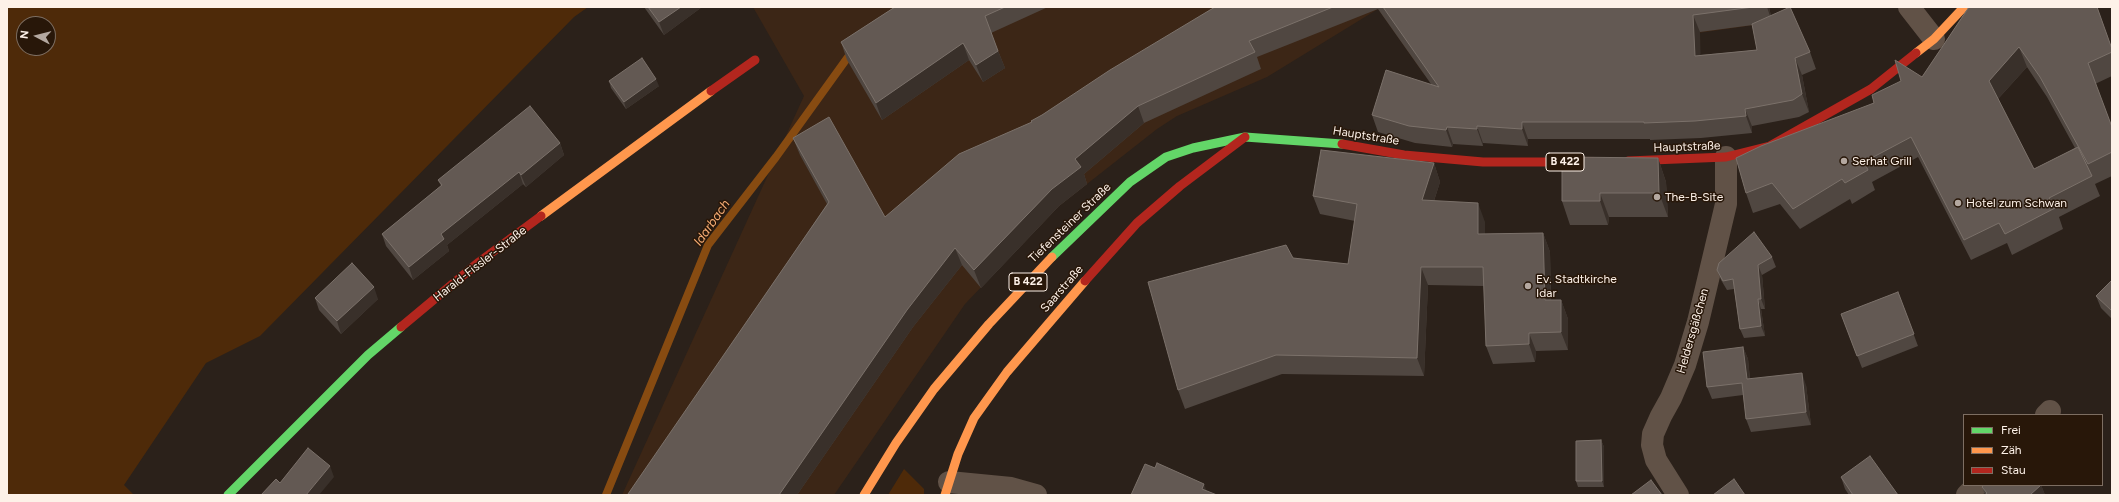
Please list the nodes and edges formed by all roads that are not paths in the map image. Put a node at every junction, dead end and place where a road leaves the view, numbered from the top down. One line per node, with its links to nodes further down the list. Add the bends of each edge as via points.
1 (1909, 7): 3 (street)
2 (1964, 7): 3 (main road, Hauptstraße)
3 (1934, 39): 6 (main road, Hauptstraße, via 1871,89 1812,124 1770,146)
4 (755, 60): 11 (main road, Harald-Fissler-Straße, via 479,262 368,355)
5 (1245, 137): 8 (main road, Hauptstraße / B 422, via 1309,140 1404,155 1483,162); 10 (main road, Saarstraße, via 1137,223 1007,372 974,418 958,454); 12 (main road, Tiefensteiner Straße / B 422, via 1166,157 1130,182 1036,273 989,324 934,389)
6 (1726, 157): 7 (main road, Hauptstraße); 14 (street, Heldersgäßchen, via 1726,204 1698,322 1685,365 1653,434 1652,445 1656,460)
7 (1617, 161)
8 (1602, 162)
9 (1976, 486): 15 (street)
10 (947, 489): 13 (street, via 1011,488)
11 (228, 495)
12 (864, 495)
13 (1036, 495)
14 (1678, 495)
15 (1967, 495)

